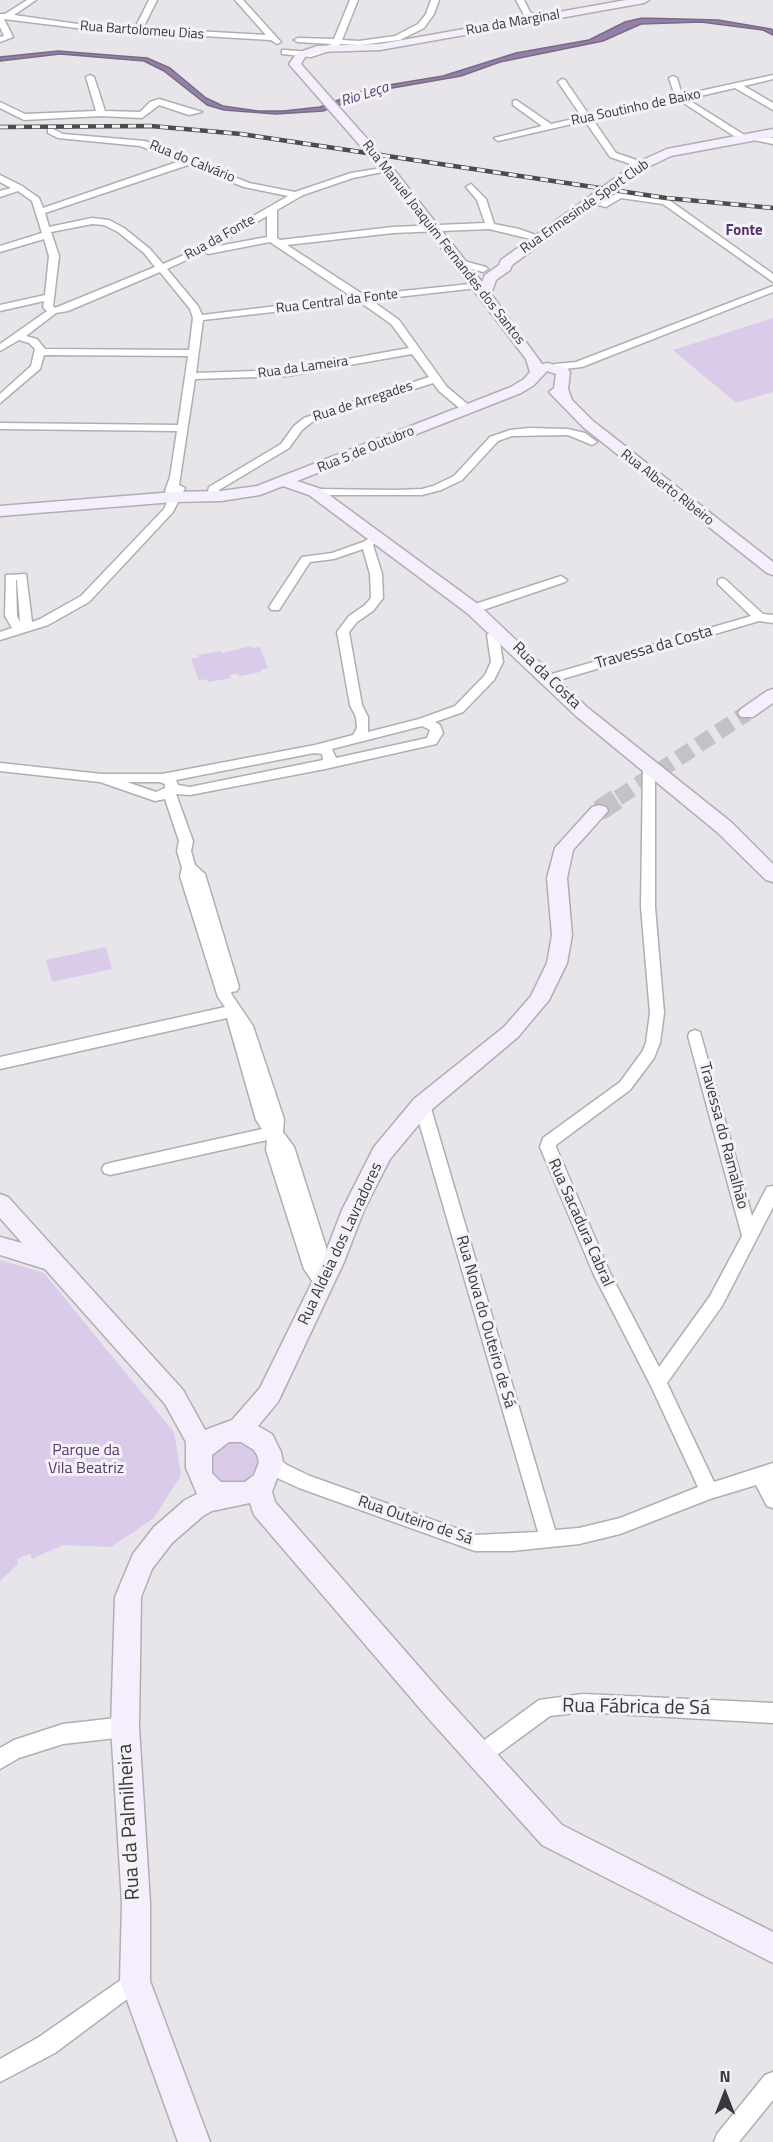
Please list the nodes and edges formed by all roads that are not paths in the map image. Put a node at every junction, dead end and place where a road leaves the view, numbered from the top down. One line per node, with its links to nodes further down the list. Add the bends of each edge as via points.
1 (32, 0): 8 (street)
2 (153, 0): 10 (street)
3 (239, 0): 12 (street)
4 (354, 0): 15 (street)
5 (435, 0): 15 (street, via 425,23 415,31 388,40)
6 (520, 0): 9 (street, via 526,13)
7 (644, 0): 9 (main road, Rua da Marginal)
8 (3, 17): 10 (street, Rua Bartolomeu Dias); 13 (street, via 0,19 9,37)
9 (537, 19): 11 (main road, Rua da Marginal)
10 (136, 31): 12 (street, Rua Bartolomeu Dias)
11 (453, 34): 15 (main road, Rua da Marginal, via 380,46); 17 (main road, Rua da Marginal, via 382,49)
12 (273, 38): 16 (street)
13 (0, 40)
14 (298, 40): 15 (street); 16 (street, via 288,42); 18 (street, via 308,43)
15 (341, 43): 17 (street, Rua da Marginal); 18 (main road, Rua da Marginal)
16 (283, 49): 18 (street, Rua Manuel Joaquim Fernandes dos Santos); 18 (street)
17 (316, 54): 18 (street); 20 (main road, via 302,64)
18 (300, 56): 20 (main road, Rua Manuel Joaquim Fernandes dos Santos)
19 (90, 76): 30 (street)
20 (308, 77): 42 (main road, Rua Manuel Joaquim Fernandes dos Santos)
21 (773, 77): 24 (street, Rua Soutinho de Baixo)
22 (673, 78): 25 (street)
23 (562, 82): 31 (street)
24 (736, 85): 25 (street, Rua Soutinho de Baixo); 28 (street)
25 (682, 99): 31 (street, Rua Soutinho de Baixo); 37 (street)
26 (516, 103): 32 (street)
27 (0, 105): 30 (street, via 24,117)
28 (773, 107)
29 (198, 112): 30 (street, via 159,102 142,116)
30 (101, 113)
31 (588, 117): 32 (street, Rua Soutinho de Baixo); 41 (street, via 613,154)
32 (550, 127): 36 (street, Rua Soutinho de Baixo)
33 (135, 130): 38 (street)
34 (51, 131): 38 (street, Rua do Calvário, via 61,136)
35 (773, 133): 37 (main road, Rua Ermesinde Sport Club)
36 (498, 138)
37 (747, 138): 39 (street); 41 (main road, Rua Ermesinde Sport Club, via 667,153)
38 (128, 140): 40 (street, Rua do Calvário)
39 (773, 141)
40 (190, 161): 47 (street, Rua do Calvário, via 247,185); 50 (street)
41 (642, 165): 54 (main road, Rua Ermesinde Sport Club)
42 (388, 170): 47 (street, Rua da Fonte, via 351,176); 52 (main road, Rua Manuel Joaquim Fernandes dos Santos)
43 (0, 178): 45 (street)
44 (471, 187): 51 (street, via 490,221)
45 (19, 188): 46 (street); 50 (street, via 36,200)
46 (0, 194)
47 (297, 195): 49 (street, Rua da Fonte)
48 (603, 205): 61 (street, via 619,195 666,202)
49 (272, 209): 55 (street); 57 (street, Rua da Fonte)
50 (40, 212): 53 (street)
51 (489, 226): 52 (street); 54 (street)
52 (432, 227): 55 (street); 58 (main road, Rua Manuel Joaquim Fernandes dos Santos)
53 (47, 233): 56 (street); 59 (street, via 92,220 106,222 135,240); 64 (street, via 54,256)
54 (539, 238): 60 (main road, Rua Ermesinde Sport Club, via 505,267)
55 (274, 241): 57 (street); 65 (street)
56 (0, 249)
57 (196, 253): 59 (street, Rua da Fonte)
58 (460, 263): 60 (street); 62 (main road, Rua Manuel Joaquim Fernandes dos Santos)
59 (161, 267): 67 (street, Rua da Fonte); 68 (street, via 195,308)
60 (487, 273): 62 (main road)
61 (773, 279)
62 (477, 286): 65 (street, Rua Central da Fonte); 74 (main road, Rua Manuel Joaquim Fernandes dos Santos)
63 (773, 289): 74 (street, Rua 5 de Outubro)
64 (48, 297): 66 (street); 67 (street, via 48,307)
65 (366, 299): 68 (street, Rua Central da Fonte); 71 (street, via 395,322)
66 (0, 308)
67 (53, 311): 69 (street, Rua da Fonte)
68 (198, 318): 73 (street)
69 (18, 337): 70 (street, Rua da Fonte); 72 (street, via 33,341)
70 (0, 348)
71 (415, 351): 75 (street, Rua da Lameira, via 287,373); 76 (street)
72 (41, 352): 73 (street); 77 (street, via 36,367)
73 (193, 353): 75 (street)
74 (547, 374): 78 (main road, Rua 5 de Outubro); 87 (main road, Rua Alberto Ribeiro, via 565,401 588,424)
75 (189, 376): 80 (street)
76 (435, 379): 78 (street); 84 (street, Rua de Arregades, via 308,420 285,446 213,489)
77 (0, 400)
78 (467, 409): 82 (main road, Rua 5 de Outubro)
79 (0, 426): 80 (street)
80 (183, 428): 83 (street)
81 (592, 442): 82 (street, via 568,432 510,433 494,439 458,478 422,492)
82 (309, 485): 84 (main road, Rua da Costa, via 286,482); 86 (main road, Rua da Costa)
83 (180, 487): 84 (main road); 85 (main road); 95 (street, via 169,510 85,598 69,610)
84 (213, 496)
85 (0, 511)
86 (372, 540): 90 (street, via 334,556 306,559); 91 (main road, Rua da Costa); 99 (street, via 377,598 343,632 356,705)
87 (773, 570)
88 (561, 580): 91 (street)
89 (722, 582): 92 (street)
90 (275, 607)
91 (473, 609): 94 (main road, Rua da Costa)
92 (759, 617): 93 (street, Travessa da Costa); 96 (street, Travessa da Costa)
93 (773, 619)
94 (499, 632): 96 (main road, Rua da Costa); 100 (street, via 493,634 497,662 490,677 459,710)
95 (0, 634)
96 (549, 679): 105 (main road, Rua da Costa, via 582,712)
97 (773, 695): 98 (main road)
98 (747, 713)
99 (362, 717): 101 (street); 102 (street)
100 (423, 722): 101 (street); 104 (street, via 436,728 431,741)
101 (389, 729): 102 (street)
102 (359, 737): 103 (street)
103 (312, 749): 104 (street, via 326,750 330,755); 108 (street)
104 (325, 765): 110 (street)
105 (649, 765): 112 (main road, Rua da Costa, via 724,827); 125 (street, Rua Sacadura Cabral, via 648,907 657,1013 653,1043 625,1086 548,1142 548,1147 602,1275)
106 (0, 767): 107 (street)
107 (102, 778): 108 (street); 109 (street)
108 (157, 778): 109 (street, via 144,784); 110 (street, via 171,782)
109 (143, 791): 110 (street, via 150,796)
110 (167, 793): 113 (street, via 175,843 184,851 187,876 225,997)
111 (598, 811): 116 (main road, Rua Aldeia dos Lavradores, via 564,848 557,878 562,935 557,963 539,1000 511,1032)
112 (773, 875)
113 (233, 1011): 115 (street); 117 (street, via 264,1120)
114 (695, 1036): 121 (street, Travessa do Ramalhão)
115 (0, 1063)
116 (422, 1105): 124 (main road, Rua Aldeia dos Lavradores, via 382,1153); 135 (street, Rua Nova do Outeiro de Sá)
117 (274, 1132): 118 (street); 124 (street, via 274,1150 312,1269)
118 (110, 1169)
119 (773, 1192): 121 (street)
120 (0, 1203): 123 (main road)
121 (750, 1236): 125 (street, via 716,1301)
122 (0, 1246): 123 (main road)
123 (51, 1261): 127 (main road)
124 (323, 1283): 126 (main road, Rua Aldeia dos Lavradores)
125 (658, 1382): 132 (street, Rua Sacadura Cabral)
126 (269, 1395): 128 (main road, Rua Aldeia dos Lavradores, via 254,1414); 131 (main road, Rua Aldeia dos Lavradores)
127 (174, 1397): 128 (main road, via 203,1420); 129 (main road, via 198,1442)
128 (232, 1431): 129 (main road, Rua Aldeia dos Lavradores, via 211,1439); 131 (main road, via 254,1435 263,1442)
129 (198, 1463): 131 (main road, via 201,1478 217,1493); 134 (main road, Rua da Palmilheira, via 195,1496)
130 (766, 1473): 132 (street, Rua Outeiro de Sá); 133 (street)
131 (254, 1478): 134 (main road, Rua da Palmilheira); 135 (street, Rua Outeiro de Sá, via 292,1477 475,1544); 138 (main road, via 268,1513)
132 (709, 1491): 135 (street, Rua Outeiro de Sá, via 620,1526)
133 (773, 1500)
134 (181, 1518): 137 (main road, Rua da Palmilheira, via 142,1562 128,1598)
135 (549, 1539)
136 (773, 1713): 138 (street, Rua Fábrica de Sá, via 583,1703 546,1707)
137 (125, 1727): 139 (street, via 63,1734 14,1750); 141 (main road, Rua da Palmilheira, via 136,1903)
138 (479, 1756): 140 (main road, via 552,1835)
139 (0, 1759)
140 (773, 1948)
141 (135, 1981): 142 (street, via 47,2045); 144 (main road)
142 (0, 2071)
143 (773, 2083): 145 (street)
144 (195, 2142)
145 (725, 2142)

